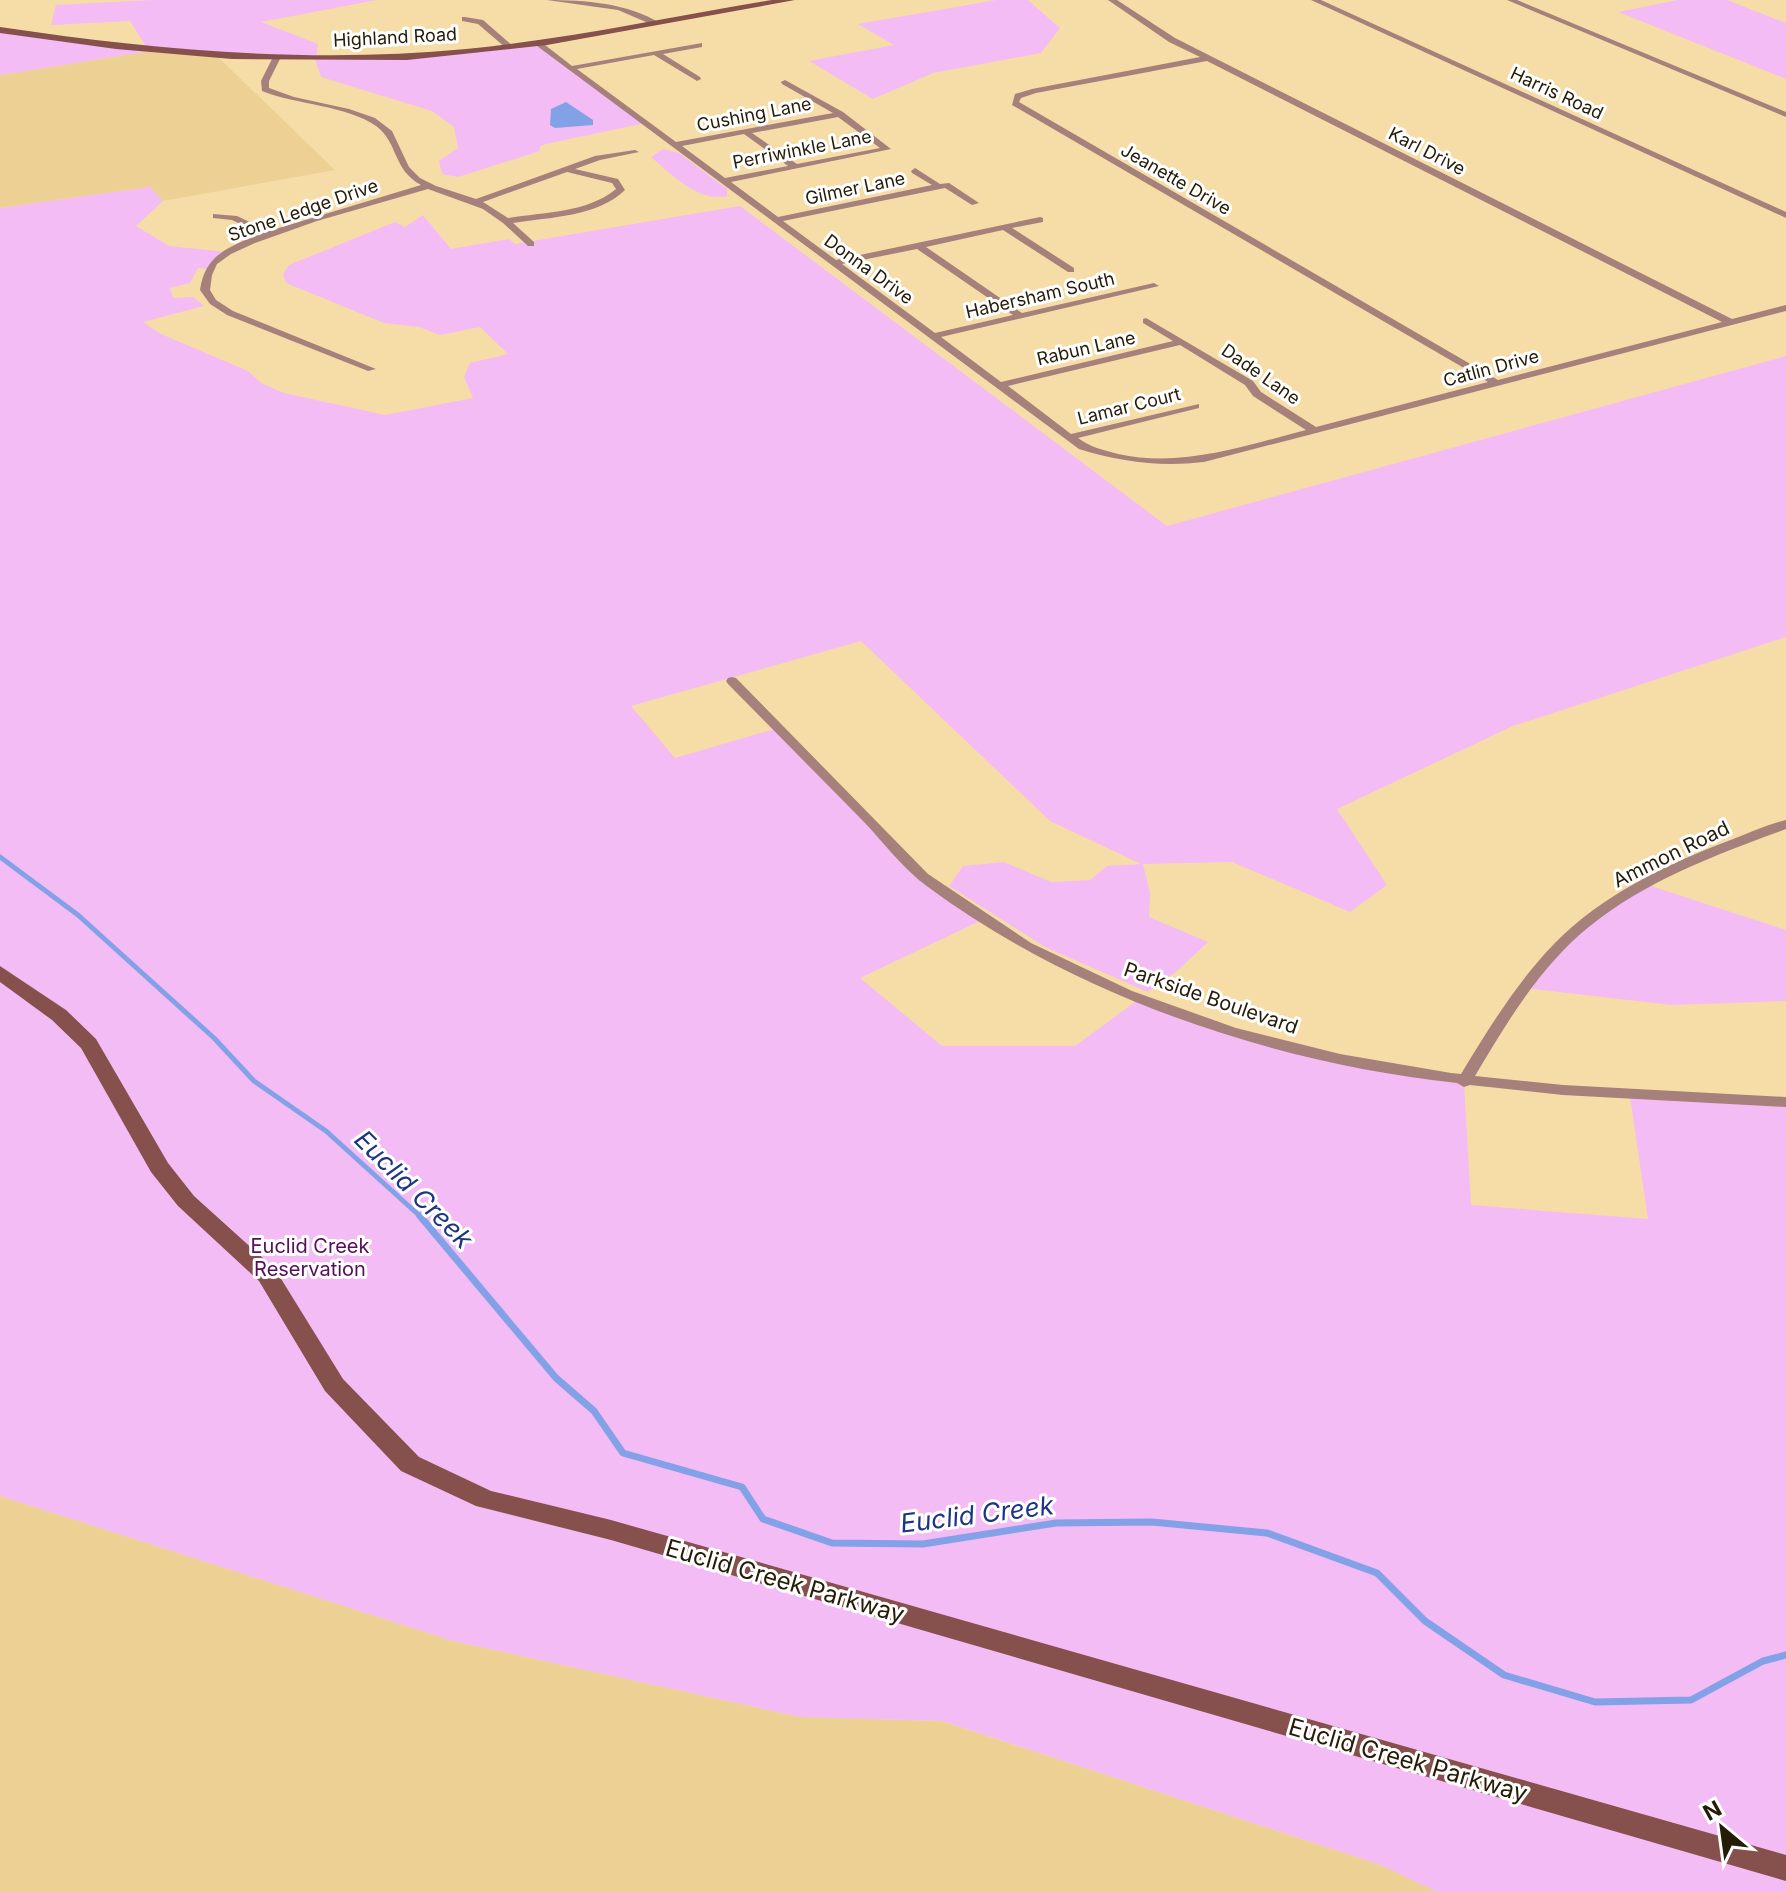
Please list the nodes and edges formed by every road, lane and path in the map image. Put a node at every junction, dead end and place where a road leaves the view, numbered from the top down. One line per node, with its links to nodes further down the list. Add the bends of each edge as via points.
1 (551, 0): 6 (street)
2 (790, 0): 8 (street, Highland Road)
3 (1112, 0): 15 (street, Karl Drive)
4 (1315, 0): 33 (street, Harris Road)
5 (1511, 0): 21 (street)
6 (623, 9): 8 (street); 9 (street, via 623,15)
7 (465, 19): 13 (street, via 477,20)
8 (656, 23): 9 (street, Highland Road)
9 (641, 25): 11 (street, Highland Road)
10 (0, 30): 16 (street, Highland Road, via 112,48)
11 (537, 43): 13 (street, Highland Road); 17 (street, Donna Drive)
12 (699, 45): 14 (street)
13 (509, 46): 16 (street, Highland Road, via 382,58)
14 (656, 53): 17 (street); 18 (street)
15 (1208, 58): 48 (street, Karl Drive); 52 (street, Jeanette Drive, via 1035,91 1018,96 1015,103)
16 (276, 59): 29 (street, via 265,89 382,126 400,150 408,173)
17 (572, 68): 23 (street, Donna Drive)
18 (697, 79)
19 (785, 82): 20 (street)
20 (840, 114): 22 (street, Cushing Lane); 25 (street, Perriwinkle Lane, via 887,149)
21 (1786, 115)
22 (746, 132): 23 (street, Cushing Lane); 25 (street)
23 (674, 145): 28 (street, Donna Drive)
24 (635, 152): 26 (street)
25 (795, 167): 28 (street, Perriwinkle Lane)
26 (565, 169): 31 (street); 37 (street, via 615,181 621,190 593,206)
27 (915, 171): 30 (street)
28 (724, 181): 35 (street, Donna Drive)
29 (428, 186): 31 (street); 39 (street, Stone Ledge Drive)
30 (940, 187): 32 (street, via 946,185); 35 (street, Gilmer Lane)
31 (476, 202): 37 (street)
32 (975, 203)
33 (1786, 215)
34 (216, 216): 39 (street, via 234,218)
35 (776, 220): 42 (street, Donna Drive)
36 (1040, 220): 38 (street)
37 (508, 221): 40 (street)
38 (1004, 227): 41 (street); 43 (street)
39 (270, 235): 51 (street, Stone Ledge Drive, via 213,262 205,290 213,302)
40 (531, 244)
41 (919, 246): 42 (street); 46 (street)
42 (836, 263): 49 (street, Donna Drive)
43 (1071, 270)
44 (1154, 286): 46 (street, Habersham South)
45 (1786, 308): 48 (street, Catlin Drive)
46 (1020, 316): 49 (street, Habersham South)
47 (1146, 321): 50 (street, Dade Lane)
48 (1732, 323): 52 (street, Catlin Drive)
49 (933, 336): 53 (street, Donna Drive)
50 (1178, 343): 53 (street, Rabun Lane); 55 (street, Dade Lane, via 1211,358)
51 (371, 369)
52 (1497, 383): 55 (street, Catlin Drive)
53 (1001, 385): 56 (street, Donna Drive)
54 (1195, 406): 56 (street, Lamar Court)
55 (1315, 431): 57 (street, Catlin Drive)
56 (1070, 437): 57 (street, Donna Drive, via 1123,460 1161,465)
57 (1204, 459)
58 (732, 681): 61 (street, Parkside Boulevard, via 929,882 994,927 1139,999 1225,1028 1336,1059)
59 (1786, 824): 61 (street, Ammon Road, via 1707,854 1630,892 1562,944 1509,1006)
60 (0, 972): 63 (street, Euclid Creek Parkway, via 89,1044 159,1167 267,1275 334,1385 410,1464 485,1499 611,1530)
61 (1464, 1082): 62 (street, Parkside Boulevard, via 1630,1097)
62 (1786, 1102)
63 (1786, 1868)

